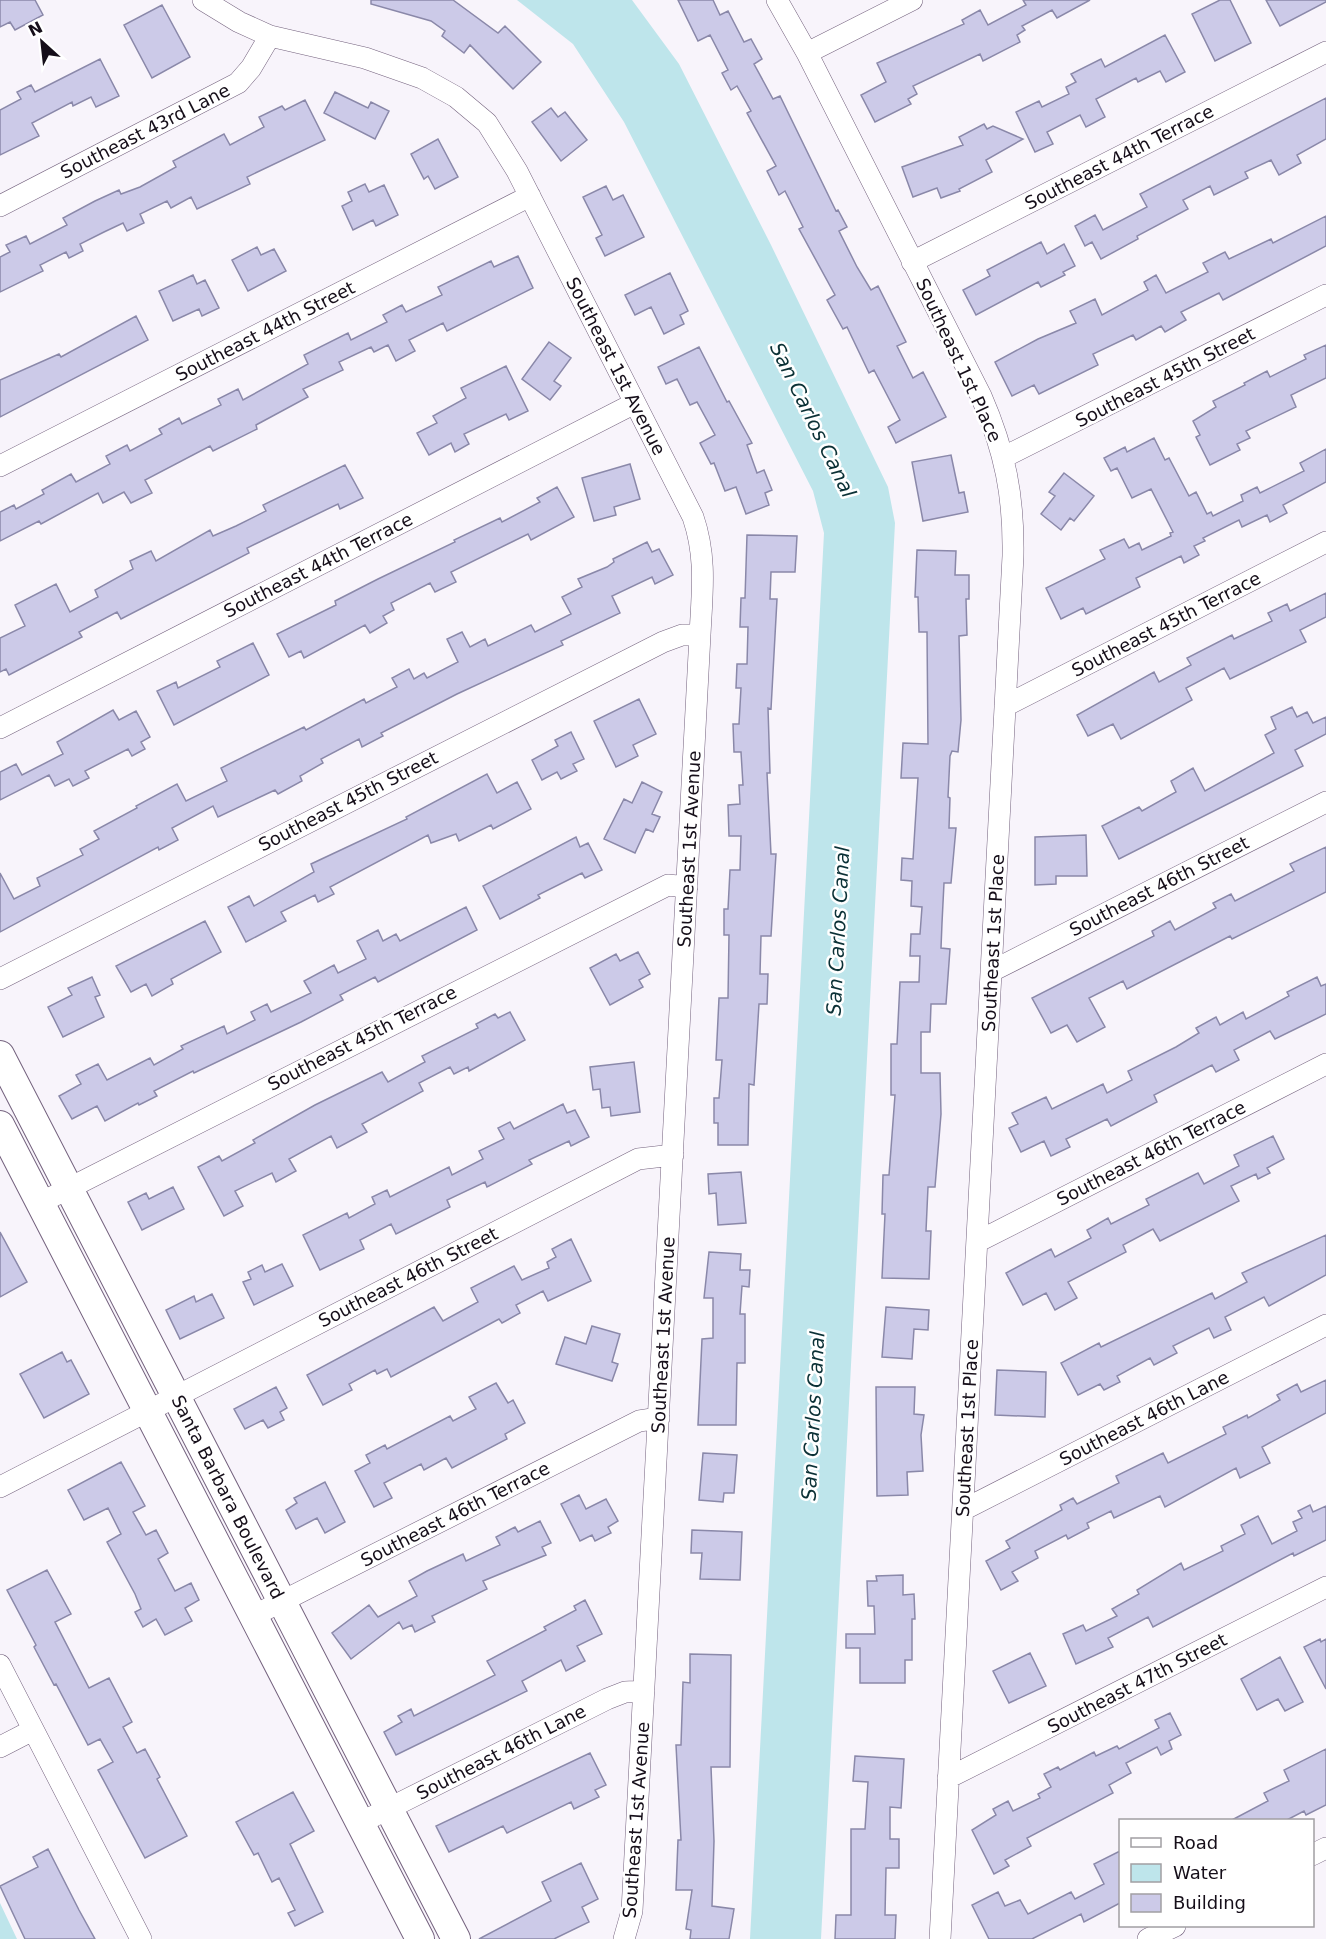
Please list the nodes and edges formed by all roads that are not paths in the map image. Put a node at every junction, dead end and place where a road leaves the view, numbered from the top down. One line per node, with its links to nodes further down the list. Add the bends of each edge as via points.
1 (203, 0): 4 (street, Southeast 1st Avenue)
2 (777, 0): 6 (street, Southeast 1st Place)
3 (912, 0): 6 (street)
4 (270, 36): 7 (street, Southeast 1st Avenue, via 387,64 439,86 487,123); 8 (street, Southeast 43rd Lane, via 238,83)
5 (1326, 52): 9 (street, Southeast 44th Terrace)
6 (807, 53): 9 (street, Southeast 1st Place)
7 (530, 196): 11 (street, Southeast 1st Avenue); 13 (street, Southeast 44th Street)
8 (0, 206)
9 (912, 262): 12 (street, Southeast 1st Place, via 981,396)
10 (1326, 295): 12 (street, Southeast 45th Street)
11 (635, 403): 15 (street, Southeast 1st Avenue, via 699,536 704,556); 17 (street, Southeast 44th Terrace)
12 (1004, 458): 16 (street, Southeast 1st Place, via 1013,534)
13 (0, 466)
14 (1326, 542): 16 (street, Southeast 45th Terrace)
15 (700, 635): 19 (street, Southeast 1st Avenue); 21 (street, Southeast 45th Street, via 682,635 663,642)
16 (1005, 706): 20 (street, Southeast 1st Place)
17 (0, 728)
18 (1326, 802): 20 (street, Southeast 46th Street)
19 (687, 887): 25 (street, Southeast 1st Avenue); 26 (street, Southeast 45th Terrace, via 668,885)
20 (992, 971): 28 (street, Southeast 1st Place)
21 (0, 979)
22 (0, 1055): 26 (main road, Santa Barbara Boulevard)
23 (1326, 1064): 28 (street, Southeast 46th Terrace)
24 (0, 1125): 27 (main road, Santa Barbara Boulevard)
25 (673, 1155): 30 (street, Southeast 46th Street, via 638,1159); 32 (street, Southeast 1st Avenue)
26 (69, 1188): 27 (street, Southeast 45th Terrace); 30 (main road, Santa Barbara Boulevard)
27 (40, 1203): 31 (main road, Santa Barbara Boulevard)
28 (977, 1242): 34 (street, Southeast 1st Place)
29 (1326, 1325): 34 (street, Southeast 46th Lane)
30 (176, 1396): 31 (street, Southeast 46th Street); 36 (main road, Santa Barbara Boulevard)
31 (147, 1410): 33 (street, Southeast 46th Street); 37 (main road, Santa Barbara Boulevard)
32 (659, 1418): 36 (street, Southeast 46th Terrace, via 639,1421); 39 (street, Southeast 1st Avenue)
33 (0, 1487)
34 (963, 1510): 42 (street, Southeast 1st Place)
35 (1326, 1587): 42 (street, Southeast 47th Street)
36 (283, 1602): 37 (street, Southeast 46th Terrace); 43 (main road, Santa Barbara Boulevard)
37 (254, 1616): 44 (main road, Santa Barbara Boulevard)
38 (0, 1665): 40 (street)
39 (644, 1691): 43 (street, Southeast 46th Lane, via 625,1692 607,1699); 49 (street, Southeast 1st Avenue, via 632,1911)
40 (33, 1730): 41 (street); 46 (street)
41 (0, 1748)
42 (948, 1778): 50 (street, Southeast 1st Place)
43 (389, 1809): 44 (street, Southeast 46th Lane); 48 (main road, Santa Barbara Boulevard)
44 (360, 1823): 47 (main road, Santa Barbara Boulevard)
45 (1173, 1927): 51 (street)
46 (141, 1939)
47 (420, 1939)
48 (456, 1939)
49 (624, 1939)
50 (940, 1939)
51 (1148, 1939)

